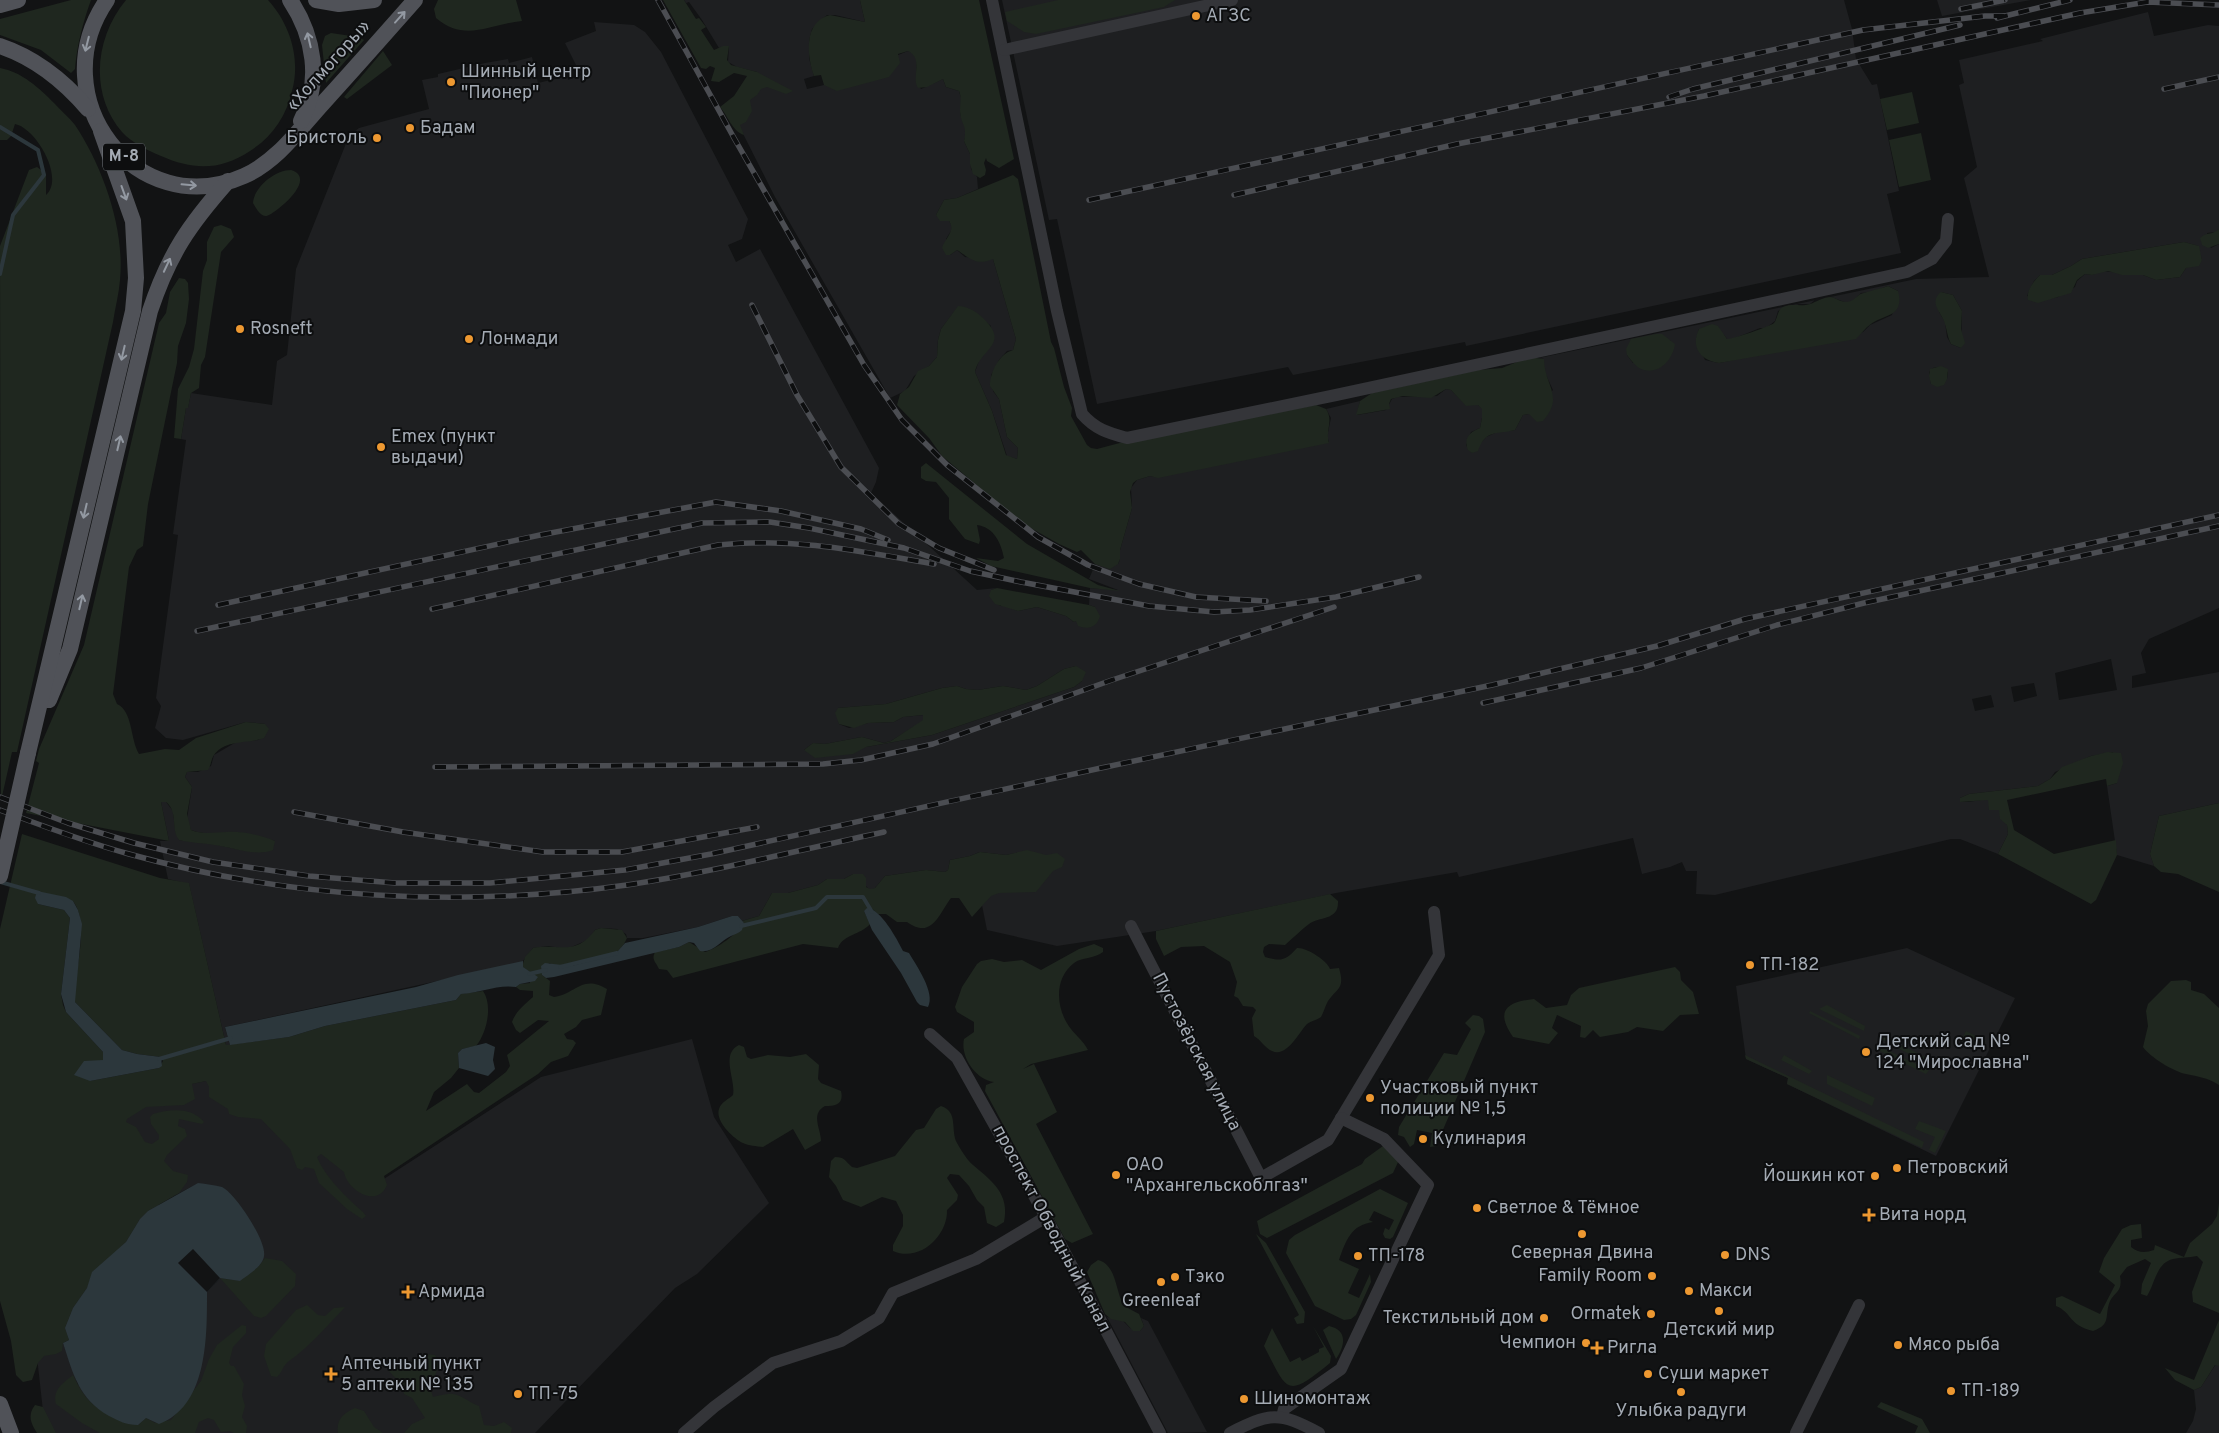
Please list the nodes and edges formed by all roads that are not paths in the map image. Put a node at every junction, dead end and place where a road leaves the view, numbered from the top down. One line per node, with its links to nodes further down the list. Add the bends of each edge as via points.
1 (18, 0): 9 (main road)
2 (107, 0): 12 (main road, «Холмогоры» / М-8, one-way to 12, via 93,24 85,53 86,94)
3 (290, 0): 14 (main road, «Холмогоры» / М-8, one-way to 3, via 311,94 313,58 308,32)
4 (316, 0): 5 (main road, «Холмогоры», via 339,4)
5 (374, 0)
6 (415, 0): 14 (main road, «Холмогоры» / М-8, one-way to 6)
7 (992, 0): 11 (street)
8 (1232, 0): 11 (street)
9 (0, 4)
10 (0, 46): 12 (main road, «Холмогоры» / М-8, via 32,60 70,87)
11 (1004, 50): 16 (street, via 1057,311 1082,414 1105,432 1127,438 1907,272 1932,260 1946,240)
12 (92, 114): 13 (main road, «Холмогоры» / М-8)
13 (101, 131): 15 (main road, «Холмогоры» / М-8, one-way to 15, via 122,155 151,175 190,185); 17 (main road, one-way to 17, via 133,220 136,278 133,311)
14 (293, 136): 15 (main road, «Холмогоры» / М-8, via 260,167)
15 (228, 182): 17 (main road, one-way to 15, via 70,649 158,286 184,236)
16 (1948, 219)
17 (28, 753): 18 (main road, bridge)
18 (0, 876)
19 (1434, 912): 22 (street, via 1439,955)
20 (1132, 926): 22 (street, Пустозёрская улица, via 1261,1178 1328,1140)
21 (930, 1034): 23 (street, проспект Обводный Канал, via 958,1058)
22 (1341, 1118): 26 (street, via 1384,1138 1428,1185 1341,1369 1284,1409)
23 (1046, 1217): 28 (street, via 976,1259 893,1293 879,1318 842,1341 773,1364); 29 (street, проспект Обводный Канал)
24 (1859, 1305): 32 (street)
25 (0, 1404): 27 (main road)
26 (1282, 1417): 30 (street, via 1262,1418); 31 (street)
27 (11, 1433)
28 (684, 1433)
29 (1160, 1433)
30 (1230, 1433)
31 (1318, 1433)
32 (1796, 1433)

